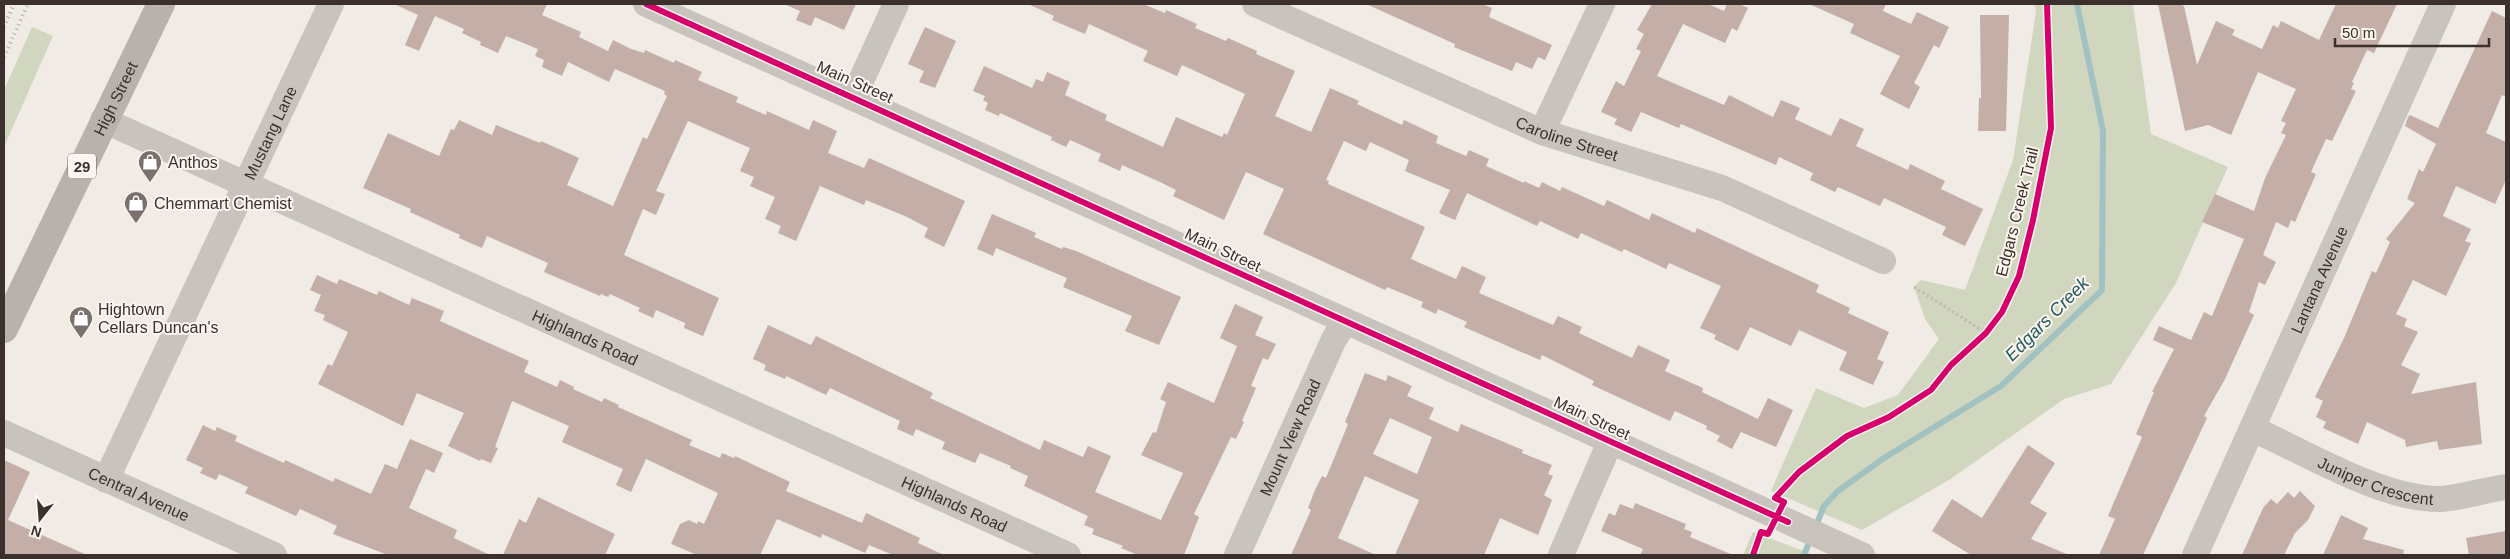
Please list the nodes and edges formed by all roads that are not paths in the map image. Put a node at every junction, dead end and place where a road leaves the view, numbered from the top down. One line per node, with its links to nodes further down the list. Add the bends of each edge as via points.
1 (161, 4): 9 (main road, High Street / 29)
2 (331, 4): 11 (street, Mustang Lane)
3 (646, 4): 8 (street, Main Street)
4 (896, 4): 8 (street)
5 (1255, 4): 10 (street, Caroline Street)
6 (1602, 4): 10 (street)
7 (2443, 4): 15 (street, Lantana Avenue)
8 (854, 96): 13 (street, Main Street)
9 (103, 120): 11 (street, Highlands Road); 14 (main road, High Street / 29)
10 (1542, 132): 12 (street, Caroline Street, via 1722,188)
11 (246, 183): 18 (street, Mustang Lane); 21 (street, Highlands Road)
12 (1883, 260)
13 (1346, 321): 17 (street, Main Street); 22 (street, Mount View Road, via 1334,339)
14 (4, 329)
15 (2252, 429): 19 (street, Juniper Crescent, via 2351,475 2402,494 2442,499); 25 (street, Lantana Avenue)
16 (4, 433): 18 (street, Central Avenue)
17 (1610, 442): 23 (street); 24 (street, Main Street)
18 (106, 480): 20 (street, Central Avenue)
19 (2506, 487)
20 (274, 555)
21 (1068, 555)
22 (1237, 555)
23 (1561, 555)
24 (1862, 555)
25 (2196, 555)

